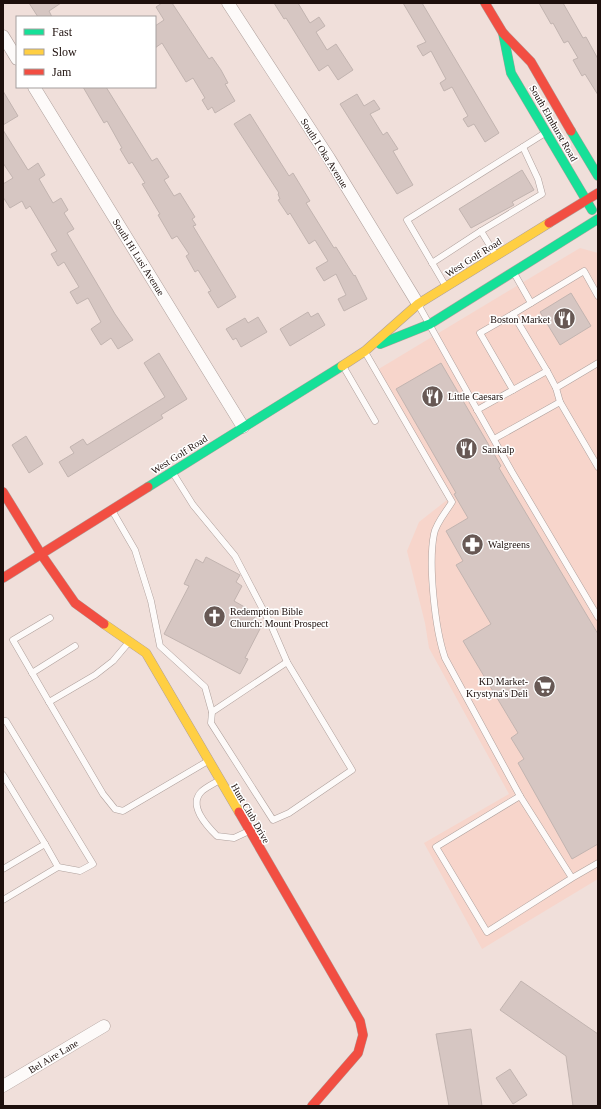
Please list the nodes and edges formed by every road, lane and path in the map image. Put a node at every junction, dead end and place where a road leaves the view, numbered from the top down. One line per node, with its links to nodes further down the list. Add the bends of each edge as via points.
1 (228, 3): 20 (street, South I Oka Avenue, via 329,158)
2 (485, 3): 3 (main road, South Elmhurst Road)
3 (503, 33): 7 (main road, South Elmhurst Road, via 511,73); 9 (main road, South Elmhurst Road, via 531,62)
4 (3, 36): 5 (street)
5 (16, 56)
6 (35, 88): 32 (street, South Hi Lusi Avenue)
7 (546, 133): 8 (lane); 11 (main road, South Elmhurst Road)
8 (523, 147): 13 (lane, via 542,194); 15 (lane, via 407,220)
9 (598, 176)
10 (598, 193): 11 (main road, West Golf Road)
11 (586, 200): 12 (main road, South Elmhurst Road); 14 (main road, West Golf Road)
12 (598, 219): 16 (main road, West Golf Road)
13 (481, 231): 14 (lane); 15 (lane)
14 (496, 256): 17 (main road, West Golf Road)
15 (432, 263): 17 (lane)
16 (514, 272): 19 (lane); 22 (main road, West Golf Road)
17 (446, 287): 20 (main road, West Golf Road)
18 (598, 296): 19 (lane, via 584,271)
19 (531, 303): 21 (lane)
20 (418, 304): 22 (lane); 23 (main road, West Golf Road)
21 (513, 314): 26 (lane); 28 (lane, via 480,333)
22 (430, 324): 23 (main road, West Golf Road); 30 (lane)
23 (366, 350): 25 (main road, West Golf Road); 52 (lane, via 382,384 452,502 434,533 432,570 440,644 445,658)
24 (598, 363): 27 (lane)
25 (343, 365): 31 (lane); 32 (main road, West Golf Road)
26 (547, 371): 27 (lane); 28 (lane)
27 (556, 388): 29 (lane)
28 (513, 390): 30 (lane)
29 (560, 402): 33 (lane); 34 (lane)
30 (477, 410): 33 (lane)
31 (375, 421)
32 (243, 427): 35 (main road, West Golf Road)
33 (494, 439): 40 (lane)
34 (598, 467)
35 (172, 472): 37 (main road, West Golf Road); 44 (lane, via 193,505 235,556)
36 (3, 492): 38 (main road, Hunt Club Drive)
37 (112, 510): 38 (main road, West Golf Road); 47 (lane, via 135,550 151,601 160,646 205,687)
38 (41, 554): 39 (main road, West Golf Road); 42 (main road, Hunt Club Drive, via 75,603)
39 (3, 578)
40 (598, 617)
41 (50, 618): 45 (lane, via 13,640)
42 (129, 642): 46 (lane, via 113,661 95,675); 49 (main road, Hunt Club Drive, via 146,654)
43 (75, 646): 45 (lane)
44 (288, 662): 47 (lane); 47 (lane, via 352,770 289,812 273,820 210,723)
45 (32, 673): 46 (lane)
46 (49, 702): 49 (lane, via 115,809 123,811)
47 (212, 712)
48 (3, 721): 56 (lane, via 6,721 93,864 80,871)
49 (208, 761): 51 (main road, Hunt Club Drive)
50 (3, 775): 54 (lane)
51 (219, 780): 53 (main road, Hunt Club Drive); 53 (lane, via 198,795 201,818 217,836 234,838)
52 (520, 796): 58 (lane); 58 (lane, via 436,847 488,932)
53 (249, 831): 62 (main road, Hunt Club Drive, via 360,1021 362,1035 358,1053)
54 (45, 844): 56 (lane); 57 (lane)
55 (598, 863): 58 (lane)
56 (58, 867): 59 (lane)
57 (3, 869)
58 (572, 878)
59 (3, 900)
60 (104, 1026): 61 (street, Bel Aire Lane)
61 (3, 1086)
62 (312, 1106)

